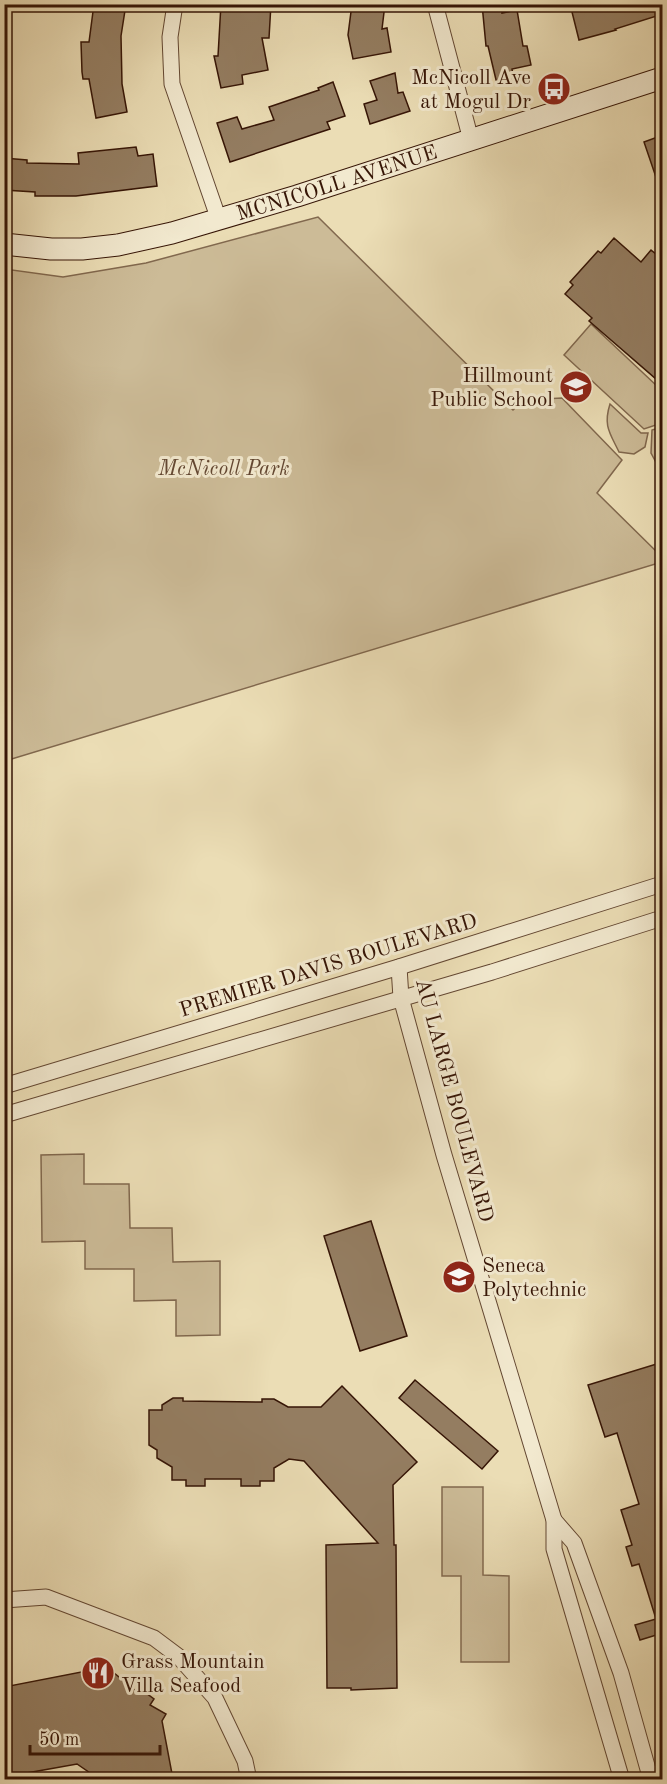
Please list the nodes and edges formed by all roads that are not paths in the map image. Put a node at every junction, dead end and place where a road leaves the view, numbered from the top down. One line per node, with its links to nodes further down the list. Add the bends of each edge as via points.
1 (175, 4): 5 (street, via 170,37 172,84)
2 (435, 4): 4 (street)
3 (663, 78): 4 (street, MCNICOLL AVENUE)
4 (471, 140): 5 (street, MCNICOLL AVENUE)
5 (219, 220): 6 (street, MCNICOLL AVENUE, via 118,245 62,249)
6 (4, 244)
7 (663, 884): 9 (street, PREMIER DAVIS BOULEVARD)
8 (663, 918): 10 (street)
9 (399, 967): 10 (street, AU LARGE BOULEVARD); 11 (street, PREMIER DAVIS BOULEVARD)
10 (401, 998): 12 (street); 13 (street, AU LARGE BOULEVARD, via 448,1170)
11 (4, 1086)
12 (4, 1115)
13 (554, 1520): 16 (street, AU LARGE BOULEVARD, via 554,1549); 17 (street, AU LARGE BOULEVARD, via 574,1544 621,1673)
14 (4, 1600): 15 (street, via 46,1597 154,1638 178,1656 215,1698 245,1761)
15 (249, 1779)
16 (622, 1779)
17 (651, 1779)

